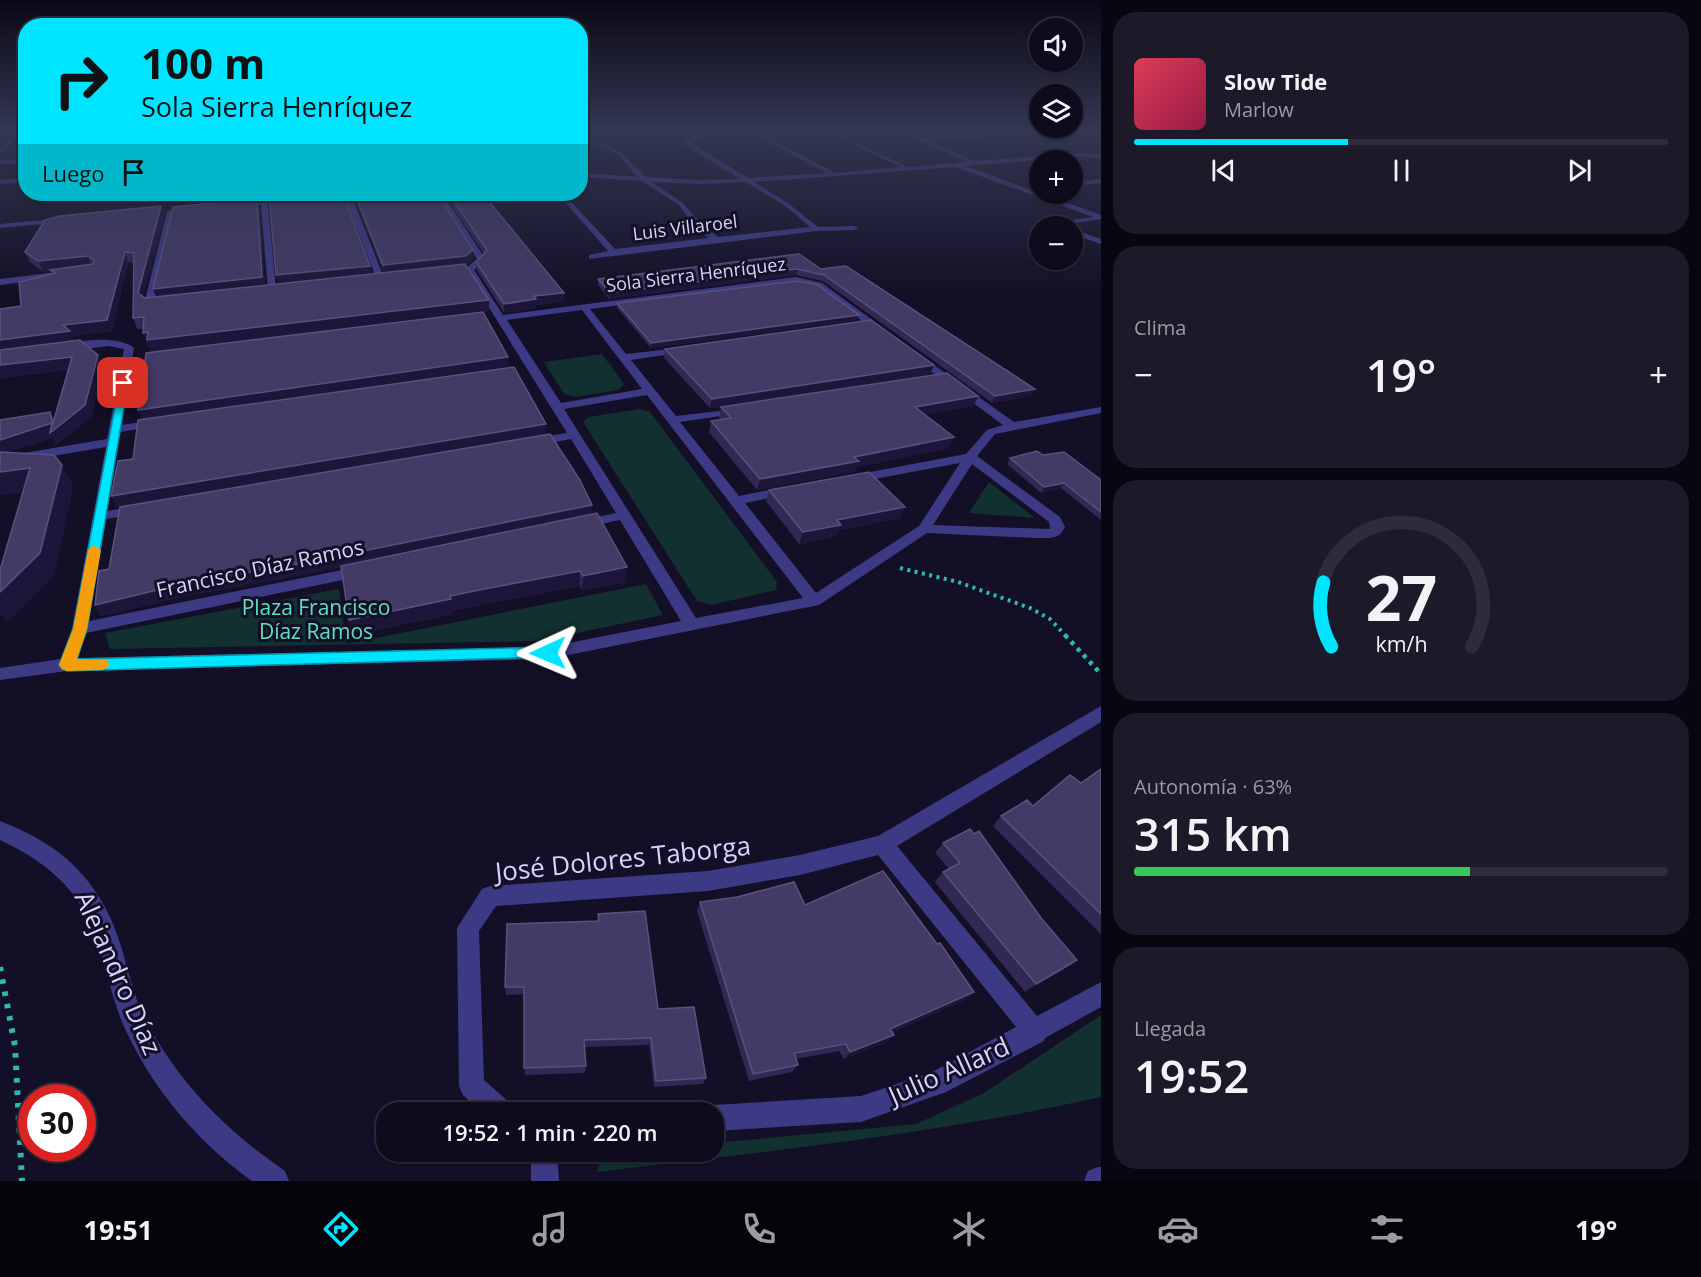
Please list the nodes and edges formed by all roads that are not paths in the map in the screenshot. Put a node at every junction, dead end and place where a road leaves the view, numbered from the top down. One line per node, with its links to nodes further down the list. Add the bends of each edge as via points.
1 (650, 183): 22 (street, via 681,204 699,227)
2 (750, 183): 20 (street, via 786,204)
3 (1007, 183): 4 (street)
4 (1024, 189): 5 (street); 15 (street)
5 (1029, 189)
6 (288, 201): 10 (street)
7 (350, 201): 30 (street)
8 (444, 201): 26 (street, via 482,261)
9 (567, 201): 24 (street)
10 (264, 203): 11 (street); 34 (street)
11 (229, 206)
12 (182, 211): 14 (street)
13 (159, 212): 14 (street)
14 (171, 212): 36 (street, via 149,304)
15 (1101, 217): 16 (street)
16 (1083, 219)
17 (68, 220): 18 (street)
18 (0, 227)
19 (854, 228): 20 (street, Luis Villaroel)
20 (816, 229): 22 (street, Luis Villaroel)
21 (1083, 235): 23 (street)
22 (716, 240): 24 (street, Luis Villaroel)
23 (1101, 242)
24 (613, 252): 25 (street, Luis Villaroel)
25 (592, 257)
26 (469, 269): 27 (street); 38 (street)
27 (458, 270)
28 (69, 274): 32 (street)
29 (391, 277): 30 (street)
30 (380, 279): 31 (street)
31 (369, 280)
32 (0, 282)
33 (283, 289): 34 (street)
34 (272, 290): 35 (street)
35 (261, 292)
36 (172, 302)
37 (584, 307): 38 (street, Sola Sierra Henríquez); 39 (street, Sola Sierra Henríquez, via 796,280 819,285 865,323); 43 (street)
38 (494, 316): 45 (street)
39 (890, 336)
40 (694, 348): 43 (street)
41 (58, 350): 52 (street, via 121,343 129,348 133,360)
42 (908, 350): 50 (street, via 939,378)
43 (623, 358): 44 (street)
44 (649, 391): 45 (street); 48 (street)
45 (557, 407): 51 (street)
46 (752, 408): 48 (street)
47 (1101, 410): 50 (street)
48 (672, 420): 58 (street)
49 (173, 421): 52 (street)
50 (1012, 426): 54 (street, via 991,432)
51 (574, 435): 53 (street); 61 (street)
52 (114, 436): 55 (street); 60 (street)
53 (517, 445)
54 (970, 457): 56 (street); 63 (street); 63 (street, via 1055,520 1055,533)
55 (0, 460)
56 (841, 481)
57 (794, 490): 58 (street)
58 (735, 501): 65 (street)
59 (146, 508): 60 (street)
60 (100, 516): 67 (street)
61 (625, 516): 62 (street); 66 (street)
62 (567, 528)
63 (924, 529): 65 (street)
64 (381, 566): 67 (street, Francisco Díaz Ramos)
65 (814, 602): 66 (street)
66 (691, 624): 68 (street, via 548,653)
67 (80, 629): 68 (street)
68 (67, 665): 69 (street)
69 (0, 674)
70 (1101, 713): 72 (street, José Dolores Taborga)
71 (0, 830): 78 (street, Alejandro Díaz, via 55,859 76,881 94,907 136,1026 161,1069 192,1110 231,1149)
72 (882, 844): 74 (street); 75 (street, José Dolores Taborga, via 800,865 708,881 490,896 468,928 472,1086)
73 (1101, 994): 74 (street, Julio Allard)
74 (1035, 1032): 76 (street, Julio Allard, via 937,1083 861,1108)
75 (490, 1102)
76 (724, 1117)
77 (544, 1162): 79 (street)
78 (275, 1181)
79 (545, 1181)

